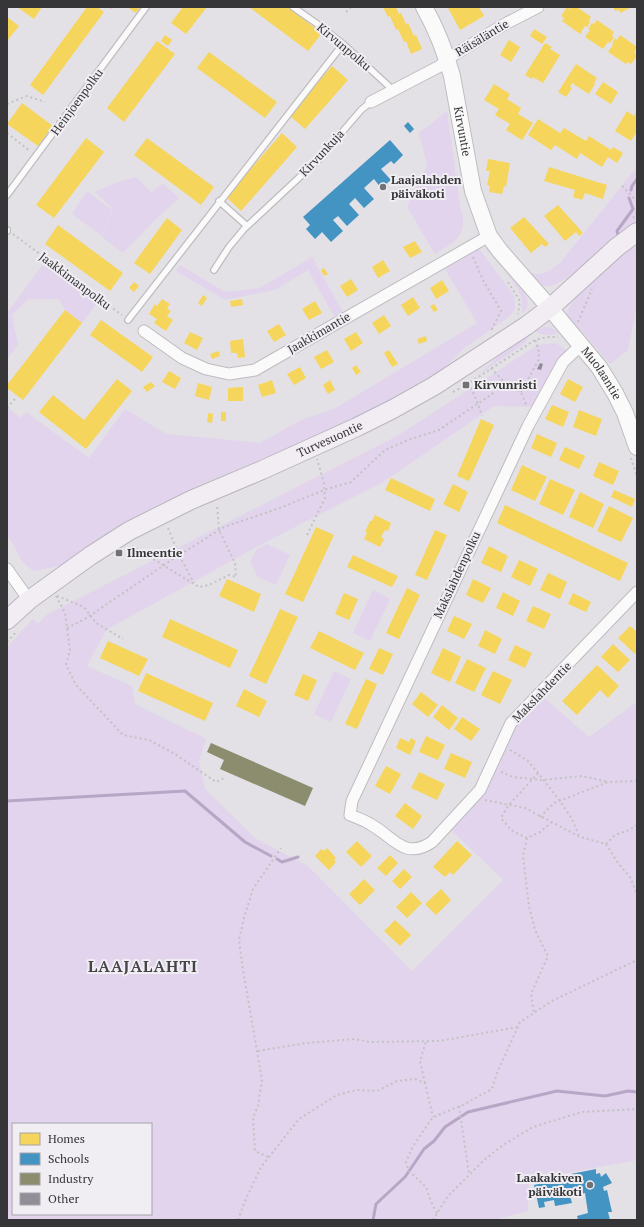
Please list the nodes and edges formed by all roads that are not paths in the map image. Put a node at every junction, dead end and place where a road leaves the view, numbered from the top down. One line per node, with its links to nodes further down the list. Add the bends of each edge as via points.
1 (146, 7): 9 (lane, Heinjoenpolku)
2 (293, 7): 5 (lane, Kirvunpolku)
3 (424, 7): 6 (street, Kirvuntie)
4 (538, 7): 6 (street, Räisäläntie)
5 (342, 44): 7 (lane, Kirvunpolku); 10 (lane)
6 (447, 59): 7 (street, Kirvunkuja, via 440,66); 13 (street, Kirvuntie, via 473,191)
7 (392, 90): 8 (street, Kirvunkuja)
8 (371, 102): 11 (lane, Kirvunkuja, via 361,110 320,158)
9 (7, 196)
10 (219, 201): 11 (lane); 16 (lane)
11 (247, 226): 14 (lane, Kirvunkuja)
12 (637, 232): 15 (main road, Turvesuontie)
13 (489, 236): 15 (street, Kirvuntie); 17 (street, Jaakkimantie, via 255,370 229,374 206,369 182,358)
14 (214, 270)
15 (550, 308): 18 (street, Muolaantie); 22 (main road, Turvesuontie, via 478,358 393,409 158,515 117,538)
16 (128, 320)
17 (144, 331)
18 (581, 345): 19 (street, Muolaantie, via 615,393); 24 (street, Makslahdenpolku, via 563,362 528,426 352,801)
19 (637, 447)
20 (7, 569): 22 (street)
21 (637, 592): 24 (street, Makslahdentie, via 511,723 480,790 432,842 423,848 412,849 402,846 371,824)
22 (29, 600): 23 (main road, Turvesuontie)
23 (7, 620)
24 (350, 815)

